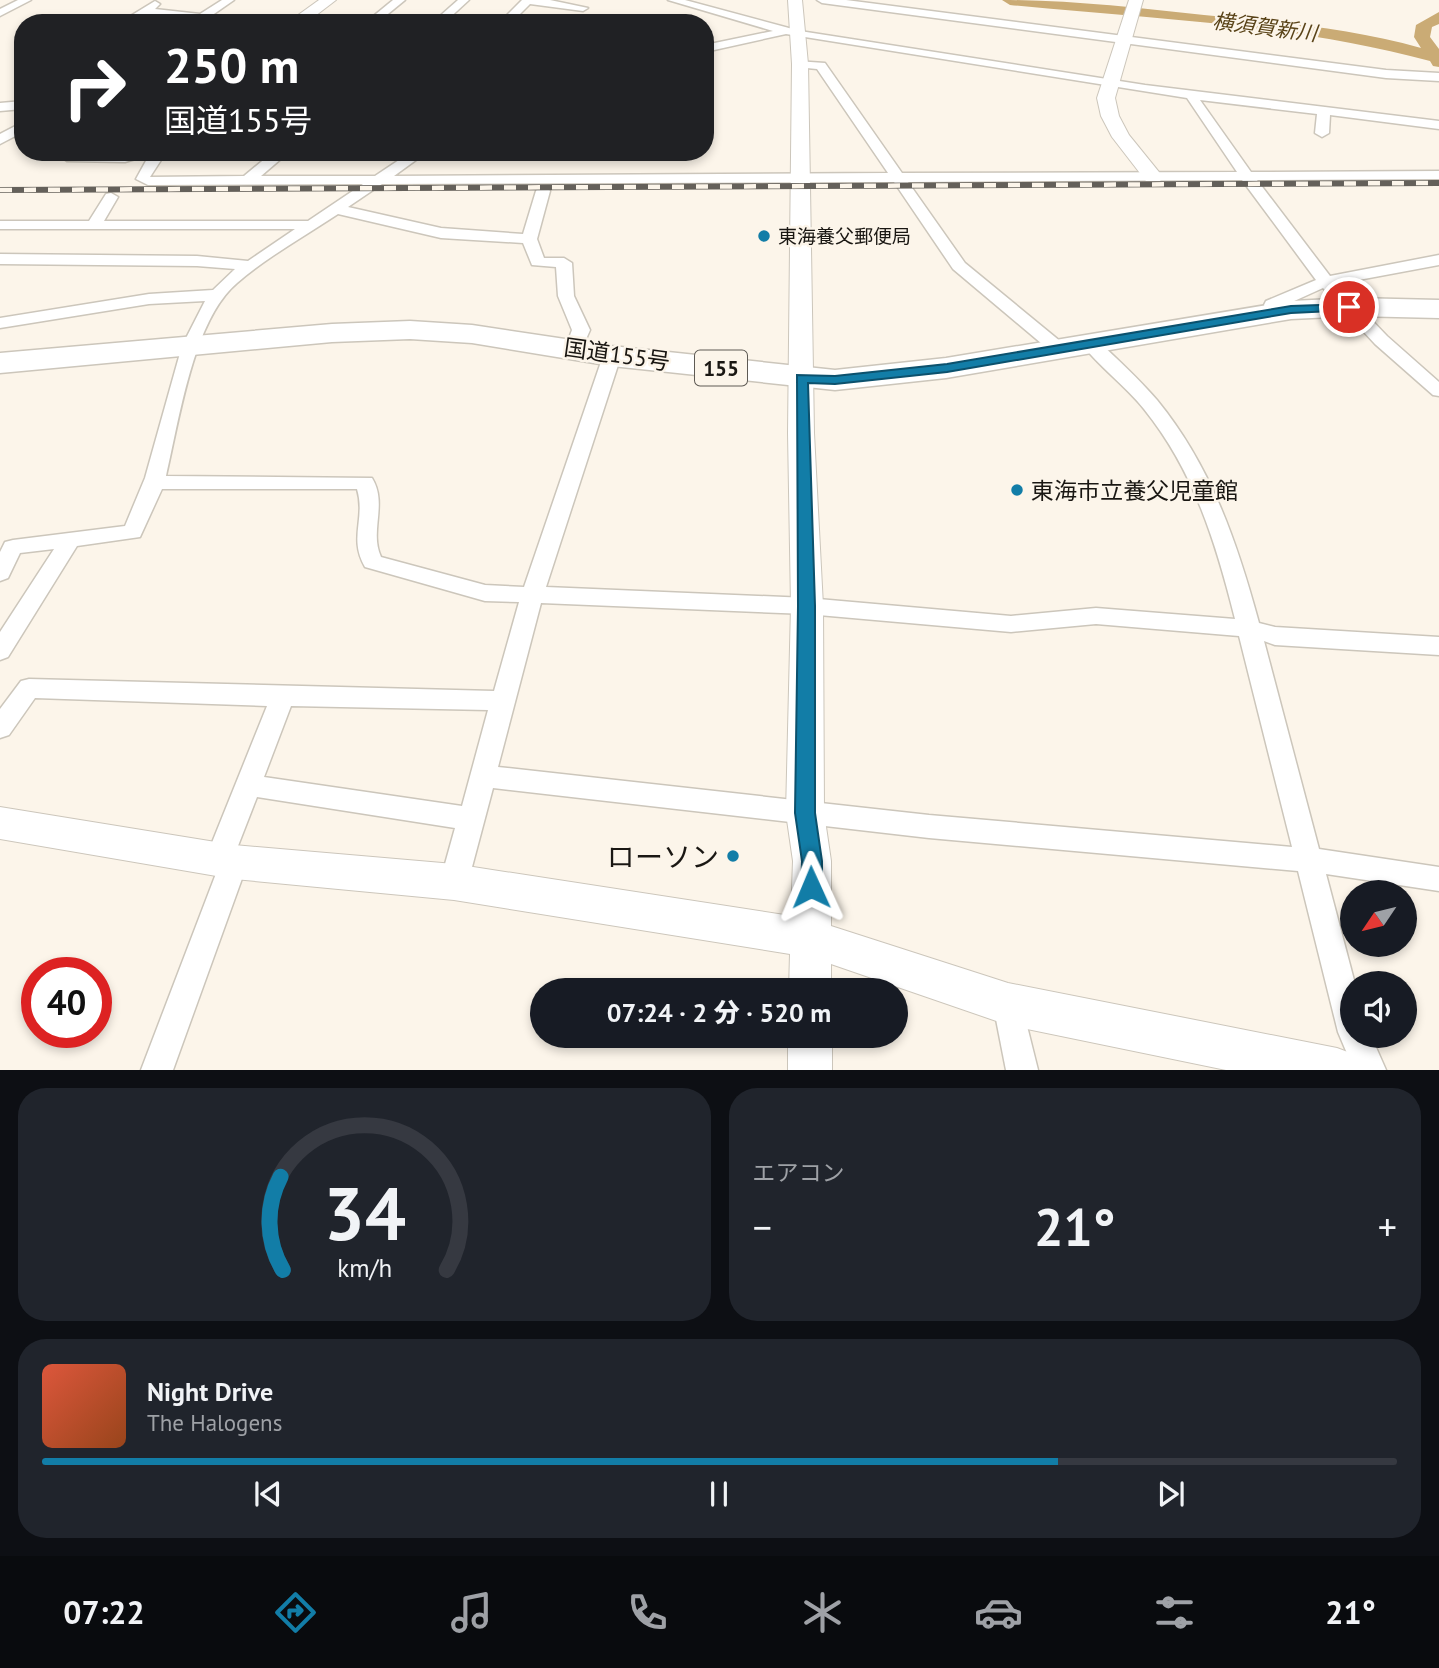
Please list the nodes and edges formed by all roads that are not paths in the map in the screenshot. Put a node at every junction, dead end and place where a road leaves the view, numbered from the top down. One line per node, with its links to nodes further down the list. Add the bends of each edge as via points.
1 (26, 0): 16 (street)
2 (161, 0): 15 (street)
3 (229, 0): 19 (street)
4 (316, 0): 20 (street)
5 (329, 0): 21 (street)
6 (400, 0): 22 (street)
7 (464, 0): 23 (street)
8 (528, 0): 13 (street); 24 (street)
9 (673, 0): 26 (street)
10 (795, 0): 26 (street)
11 (822, 0): 14 (street)
12 (1136, 0): 28 (street)
13 (587, 4)
14 (897, 5): 25 (street); 28 (street)
15 (144, 11): 17 (street); 18 (street)
16 (0, 13)
17 (139, 14)
18 (162, 14)
19 (207, 14)
20 (295, 14)
21 (308, 14)
22 (382, 14)
23 (448, 14)
24 (513, 14)
25 (888, 21)
26 (792, 32): 29 (street); 30 (street); 31 (street)
27 (881, 33): 29 (street)
28 (1122, 39): 32 (street); 33 (street)
29 (874, 44): 33 (street)
30 (714, 48)
31 (800, 64): 42 (street, via 821,66); 47 (street)
32 (1439, 77)
33 (1112, 83): 34 (street); 41 (street, via 1106,98 1110,116)
34 (1191, 95): 35 (street); 46 (street)
35 (1324, 110): 36 (street); 37 (street)
36 (1439, 125)
37 (1322, 133)
38 (153, 161): 45 (street, via 144,180)
39 (271, 161): 45 (street)
40 (407, 161): 43 (street)
41 (1153, 177): 42 (street); 46 (street)
42 (899, 178): 47 (street); 66 (street, via 959,266)
43 (380, 180): 45 (street); 47 (street); 49 (street)
44 (1437, 180): 46 (street)
45 (247, 181)
46 (1252, 183): 59 (street)
47 (800, 186): 48 (street); 70 (street)
48 (543, 191): 49 (street); 55 (street)
49 (361, 192): 51 (street)
50 (111, 197): 54 (street)
51 (336, 209): 52 (street); 55 (street, via 441,233)
52 (312, 225): 54 (street); 58 (street)
53 (2, 227): 54 (street)
54 (92, 227)
55 (529, 239): 67 (street, via 538,262 564,263 566,296 581,330)
56 (0, 259): 58 (street)
57 (1439, 260): 59 (street)
58 (252, 266): 60 (street)
59 (1326, 281): 61 (street); 63 (street, via 1272,305)
60 (215, 295): 64 (street, via 149,299); 65 (street)
61 (1349, 307): 62 (highway, 国道155号 / 155); 63 (highway, 国道155号 / 155); 71 (street)
62 (1439, 309)
63 (1275, 313): 66 (highway, 国道155号 / 155)
64 (0, 323)
65 (189, 346): 67 (highway, 国道155号 / 155, via 410,330); 69 (highway, 国道155号 / 155); 72 (street)
66 (1075, 346): 70 (highway, 国道155号 / 155, via 891,375); 77 (street, via 1150,405 1191,462 1214,506)
67 (574, 349): 68 (highway, 国道155号 / 155)
68 (612, 356): 70 (highway, 国道155号 / 155); 75 (street)
69 (0, 363)
70 (801, 378): 76 (street)
71 (1439, 391)
72 (154, 482): 73 (street, via 133,532); 75 (street, via 365,483 372,495 366,537 373,562 485,593)
73 (70, 541): 74 (street, via 13,547); 79 (street)
74 (2, 565)
75 (532, 595): 76 (street); 81 (street)
76 (807, 606): 77 (street, via 1011,624 1096,617); 85 (street)
77 (1247, 628): 78 (street, via 1275,636); 88 (street)
78 (1439, 646)
79 (0, 651)
80 (284, 696): 81 (street); 82 (street, via 29,688); 84 (street)
81 (502, 701): 83 (street)
82 (2, 720)
83 (483, 776): 85 (street); 86 (street)
84 (248, 785): 86 (street); 89 (street)
85 (805, 813): 88 (street); 92 (street, via 812,861)
86 (471, 819): 91 (street)
87 (0, 823): 89 (street)
88 (1308, 860): 90 (street); 94 (street)
89 (227, 861): 91 (street); 98 (street)
90 (1439, 879)
91 (454, 882): 92 (street)
92 (810, 937): 93 (street); 95 (street)
93 (810, 978)
94 (1340, 981)
95 (1008, 1004): 100 (street); 101 (street)
96 (810, 1048): 99 (street)
97 (1360, 1048): 102 (street)
98 (157, 1069)
99 (810, 1069)
100 (1023, 1069)
101 (1337, 1069)
102 (1370, 1069)

